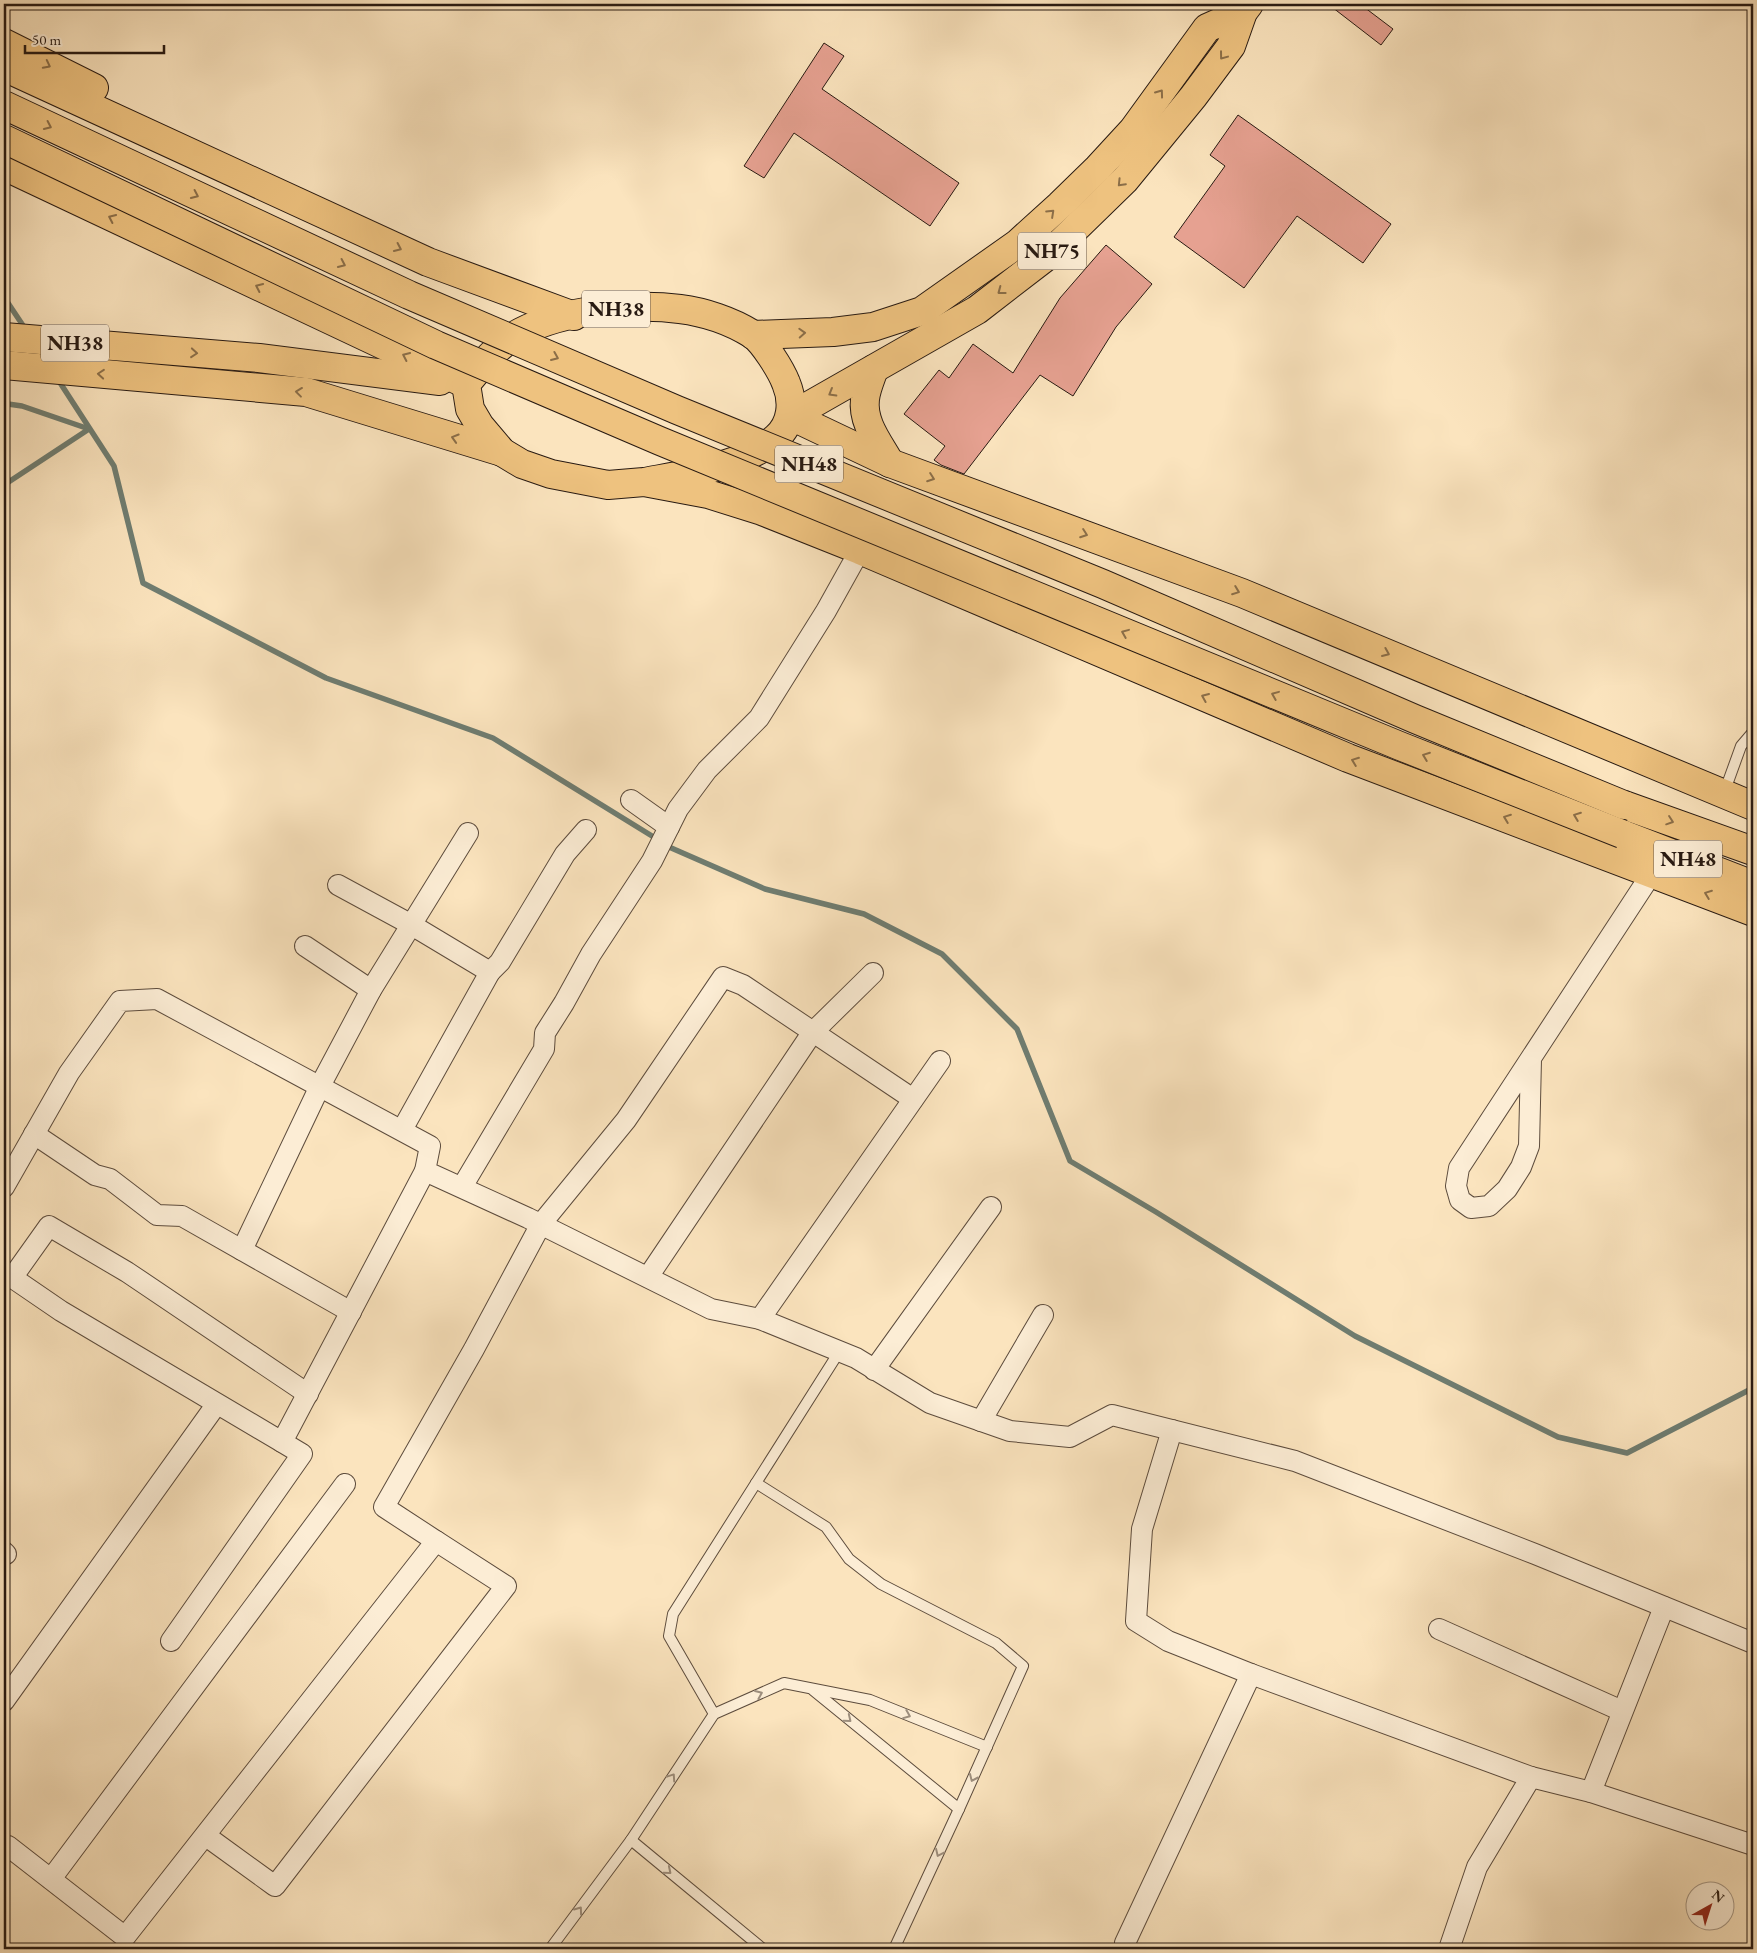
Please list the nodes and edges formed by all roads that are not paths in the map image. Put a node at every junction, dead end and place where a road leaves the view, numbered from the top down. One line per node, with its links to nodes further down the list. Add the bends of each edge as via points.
1 (1246, 8): 9 (highway, NH75, one-way to 1, via 873,327 922,311 1017,244 1060,205 1133,130 1207,28); 12 (highway, NH75, one-way to 12, via 1231,46 1193,97 1125,180 1047,256 977,310)
2 (4, 43): 7 (highway, one-way to 7, via 237,160)
3 (4, 67): 7 (highway)
4 (4, 105): 26 (highway, NH48, one-way to 26, bridge, via 418,299 677,410 1103,584 1624,805)
5 (4, 139): 29 (highway, NH48, one-way to 5, bridge, via 1400,746 633,430 436,345)
6 (4, 166): 13 (highway, one-way to 6)
7 (350, 226): 8 (highway, one-way to 8, via 428,262)
8 (574, 316): 9 (highway, NH38, via 639,307 681,309 719,318); 13 (highway, NH38, via 520,333 489,356)
9 (753, 335): 14 (highway, NH38, via 780,368 790,392)
10 (4, 337): 13 (highway, NH38, one-way to 13, via 259,358)
11 (8, 366): 15 (highway, NH38, one-way to 11, via 306,392)
12 (874, 369): 14 (highway, NH75, one-way to 14); 16 (highway, via 865,398 865,414)
13 (466, 384): 15 (highway, NH38, via 470,409)
14 (791, 416): 16 (highway); 17 (highway, NH38, via 777,437 752,454 702,471)
15 (502, 452): 17 (highway, NH38, via 522,464 552,474 608,485)
16 (890, 463): 20 (highway, one-way to 20, via 1242,593)
17 (644, 482): 18 (highway, via 708,494 753,508)
18 (860, 550): 23 (street, via 826,612 759,718 707,770 678,809); 27 (highway, one-way to 18, via 1348,758)
19 (1753, 732): 20 (lane, via 1741,746)
20 (1724, 794): 22 (highway)
21 (631, 800): 23 (street)
22 (1753, 806)
23 (670, 826): 45 (street, via 652,861 590,954 545,1033 544,1049)
24 (586, 830): 33 (street, via 565,854 500,962)
25 (468, 833): 31 (street)
26 (1753, 851)
27 (1652, 874): 30 (highway, one-way to 27); 37 (street)
28 (338, 885): 31 (street)
29 (1753, 885)
30 (1753, 912)
31 (410, 924): 33 (street); 35 (street)
32 (305, 946): 35 (street)
33 (490, 972): 41 (street)
34 (874, 973): 36 (street)
35 (371, 990): 39 (street)
36 (812, 1033): 40 (street); 47 (street, via 743,985 723,977 626,1120); 50 (street)
37 (1530, 1059): 37 (street, via 1459,1168 1456,1186 1460,1200 1471,1208 1489,1206 1508,1189 1521,1167 1529,1146)
38 (940, 1061): 40 (street)
39 (320, 1086): 41 (street); 42 (street, via 157,998 120,1001 69,1073); 48 (street)
40 (913, 1100): 53 (street)
41 (402, 1130): 43 (street, via 430,1146)
42 (34, 1134): 44 (street); 48 (street, via 95,1175 110,1179 157,1214 182,1216)
43 (425, 1171): 45 (street); 51 (street)
44 (4, 1187)
45 (462, 1187): 47 (street)
46 (991, 1207): 55 (street)
47 (540, 1224): 50 (street); 63 (street, via 474,1349 384,1507)
48 (242, 1250): 51 (street)
49 (8, 1275): 56 (street, via 50,1226 127,1272); 57 (street)
50 (648, 1277): 53 (street, via 710,1309)
51 (351, 1312): 56 (street)
52 (1043, 1315): 58 (street)
53 (760, 1319): 54 (street)
54 (839, 1352): 55 (street); 61 (lane)
55 (874, 1370): 58 (street, via 930,1403)
56 (308, 1394): 60 (street)
57 (216, 1405): 60 (street); 70 (street)
58 (981, 1420): 59 (street, via 1010,1431 1070,1437 1112,1415)
59 (1172, 1430): 64 (street, via 1295,1461); 68 (street, via 1142,1530 1136,1622 1168,1641)
60 (282, 1442): 66 (street, via 302,1454)
61 (756, 1482): 72 (lane, via 673,1614 669,1636); 73 (lane, via 826,1527 849,1559 881,1584 996,1643 1023,1666)
62 (345, 1484): 81 (street)
63 (436, 1541): 77 (street); 77 (street, via 506,1586 275,1886)
64 (1664, 1607): 67 (street); 71 (street)
65 (1439, 1630): 71 (street)
66 (171, 1641)
67 (1753, 1642)
68 (1252, 1674): 74 (street); 82 (street)
69 (810, 1688): 72 (lane, one-way to 69, via 784,1684); 73 (lane, one-way to 73, via 870,1700); 76 (lane, one-way to 76)
70 (4, 1701)
71 (1622, 1711): 75 (street)
72 (714, 1714): 78 (lane, one-way to 72)
73 (987, 1747): 76 (lane, one-way to 76)
74 (1531, 1777): 75 (street); 86 (street, via 1477,1867)
75 (1591, 1792): 79 (street)
76 (960, 1809): 85 (lane, one-way to 85)
77 (206, 1836): 81 (street, via 125,1938)
78 (631, 1840): 83 (lane, one-way to 78); 84 (lane, one-way to 84)
79 (1753, 1845)
80 (5, 1847): 81 (street)
81 (51, 1879)
82 (1125, 1943)
83 (550, 1949)
84 (763, 1949)
85 (894, 1949)
86 (1449, 1949)

